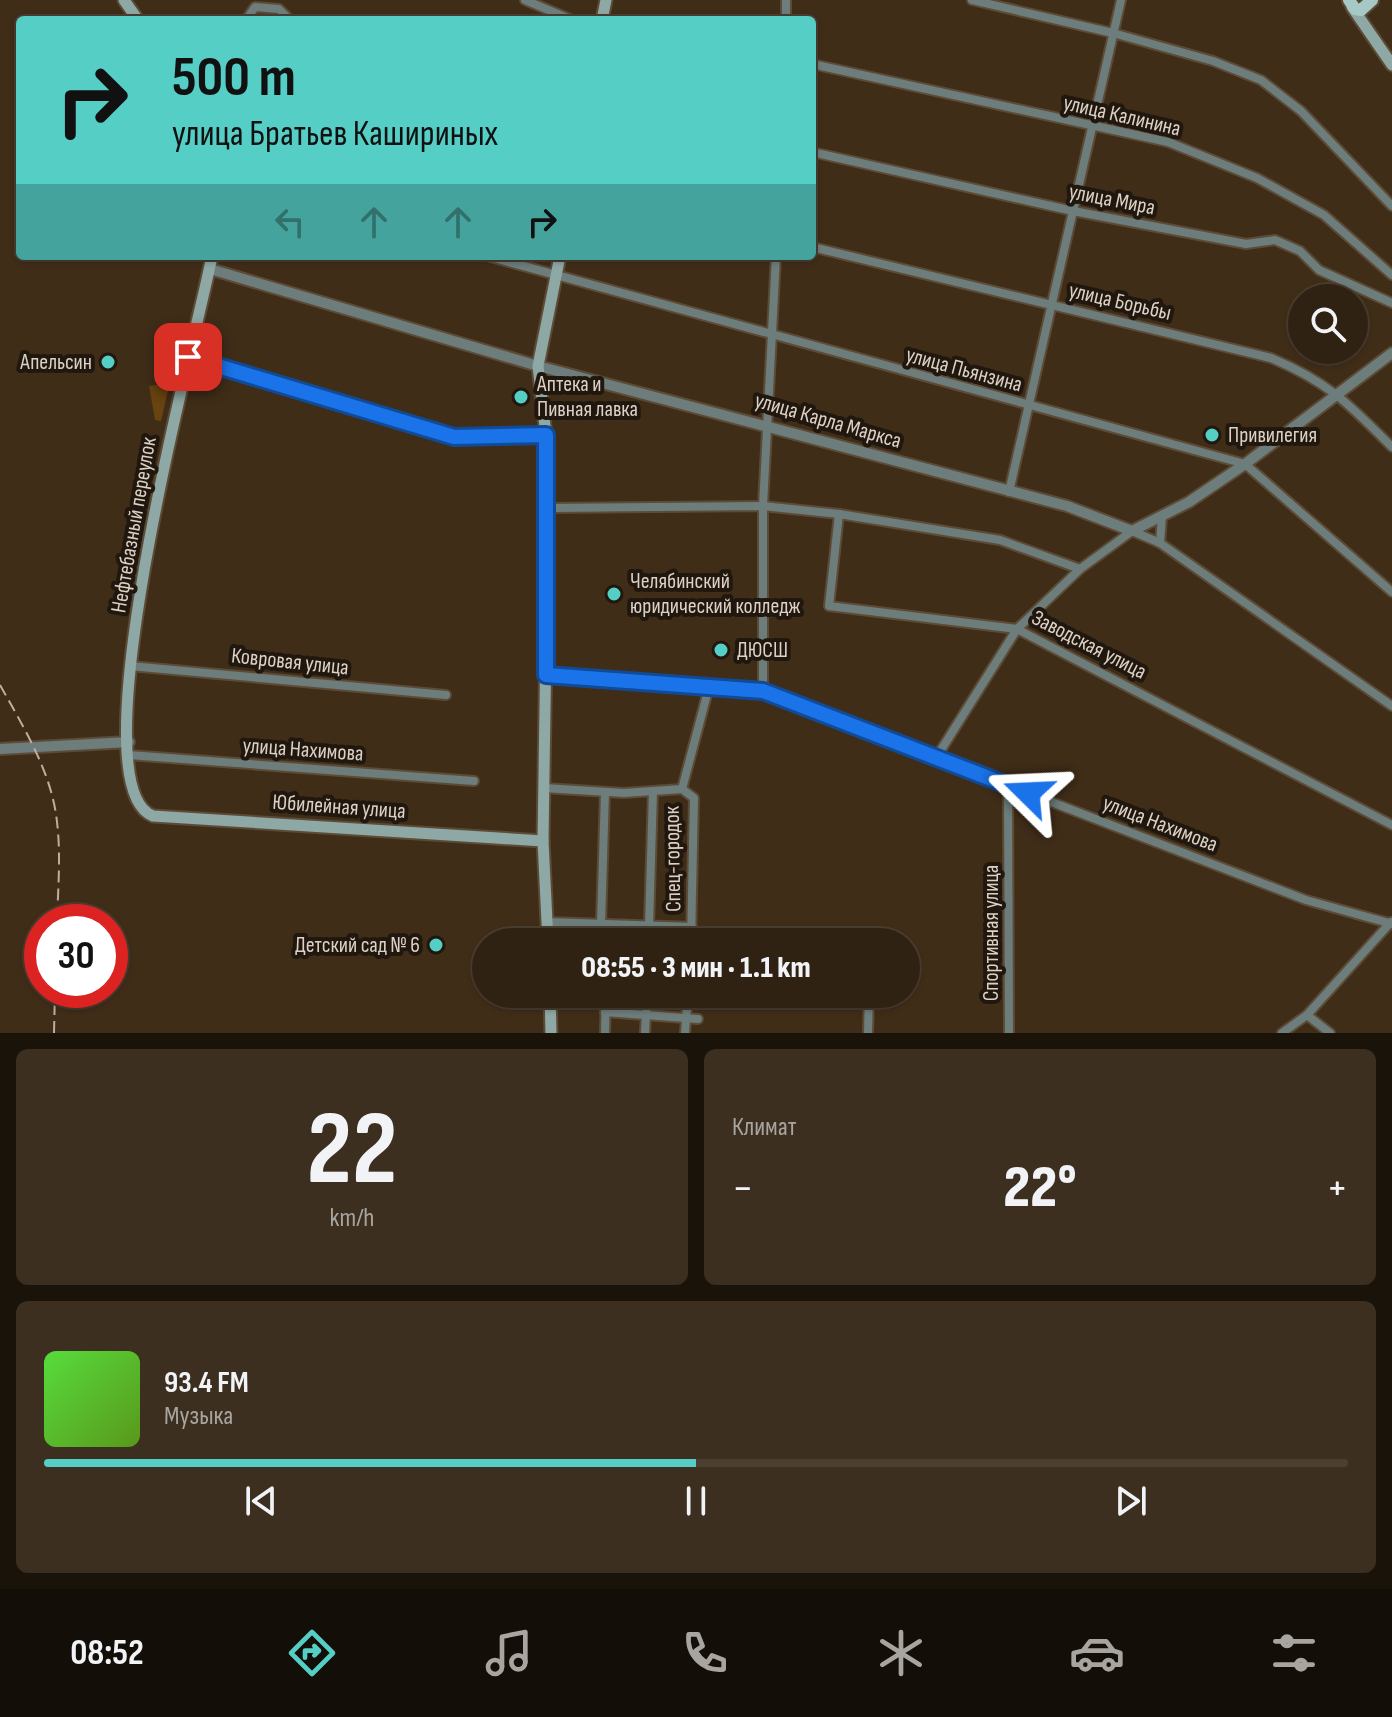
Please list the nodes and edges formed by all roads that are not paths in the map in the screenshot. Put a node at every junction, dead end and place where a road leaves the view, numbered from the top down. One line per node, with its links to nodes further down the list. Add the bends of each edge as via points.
1 (525, 0): 8 (street)
2 (972, 0): 10 (street)
3 (1121, 0): 10 (street)
4 (1372, 2): 5 (main road, via 1361,10); 9 (main road, via 1364,18)
5 (1349, 3): 9 (main road)
6 (249, 16): 7 (street, via 255,7 279,9)
7 (286, 16)
8 (563, 16)
9 (1366, 31): 12 (main road)
10 (1113, 33): 13 (street); 15 (street, via 1261,80 1301,111)
11 (816, 65): 13 (street, улица Калинина)
12 (1392, 65)
13 (1092, 127): 16 (street); 23 (street, улица Калинина, via 1168,142 1257,178 1324,215)
14 (816, 153): 16 (street, улица Мира)
15 (1392, 206)
16 (1073, 211): 25 (street, улица Мира, via 1246,244 1275,240 1300,251 1319,270); 26 (street)
17 (816, 248): 26 (street, улица Борьбы)
18 (211, 260): 22 (main road, Нефтебазный переулок)
19 (501, 260): 24 (street, улица Пьянзина)
20 (559, 260): 24 (main road)
21 (776, 260): 27 (street)
22 (210, 269): 29 (main road, Нефтебазный переулок); 30 (street, улица Карла Маркса)
23 (1392, 275)
24 (556, 276): 27 (street, улица Пьянзина); 30 (main road)
25 (1392, 303)
26 (1052, 304): 31 (street, улица Борьбы, via 1271,358); 32 (street)
27 (772, 337): 32 (street, улица Пьянзина); 33 (street)
28 (1392, 353): 31 (street)
29 (188, 357): 34 (street, via 454,437); 47 (main road, Нефтебазный переулок, via 145,553)
30 (538, 366): 33 (street, улица Карла Маркса); 34 (main road)
31 (1337, 392): 35 (street, улица Борьбы); 36 (street)
32 (1030, 406): 36 (street, улица Пьянзина); 37 (street)
33 (767, 424): 37 (street, улица Карла Маркса); 38 (street)
34 (546, 435): 39 (main road)
35 (1392, 447)
36 (1245, 464): 41 (street); 45 (street, улица Пьянзина)
37 (1009, 492): 42 (street, улица Карла Маркса, via 1067,506)
38 (763, 506): 39 (street); 40 (street); 50 (street)
39 (548, 508): 48 (main road)
40 (839, 514): 44 (street, via 1000,540); 46 (street, Заводская улица, via 829,606)
41 (1162, 517): 42 (street); 43 (street)
42 (1132, 531): 43 (street, улица Карла Маркса); 44 (street)
43 (1160, 543): 52 (street, улица Карла Маркса)
44 (1080, 569): 46 (street)
45 (1392, 592)
46 (1017, 629): 56 (street); 64 (street, Заводская улица)
47 (130, 666): 51 (street, Ковровая улица); 53 (main road, Нефтебазный переулок)
48 (546, 675): 49 (street, улица Нахимова); 59 (main road)
49 (709, 687): 50 (street, улица Нахимова); 60 (street, Спец-городок)
50 (763, 691): 56 (street, улица Нахимова)
51 (446, 695)
52 (1392, 706)
53 (129, 742): 54 (street); 55 (main road, Нефтебазный переулок)
54 (0, 749)
55 (129, 755): 57 (street, улица Нахимова); 63 (main road, Нефтебазный переулок)
56 (936, 758): 58 (street, улица Нахимова)
57 (474, 781)
58 (1008, 786): 67 (street, улица Нахимова, via 1306,900); 88 (street, Спортивная улица)
59 (544, 788): 62 (street); 65 (main road)
60 (682, 789): 61 (street); 70 (street, Спец-городок, via 694,798)
61 (653, 791): 62 (street); 69 (street)
62 (605, 792): 68 (street)
63 (137, 805): 65 (main road, Юбилейная улица, via 153,816)
64 (1392, 825)
65 (543, 841): 66 (main road)
66 (547, 922): 68 (street); 71 (main road)
67 (1392, 923): 79 (street)
68 (597, 924): 69 (street); 72 (street)
69 (649, 926): 70 (street)
70 (692, 927)
71 (547, 928)
72 (596, 928)
73 (550, 1008): 83 (main road)
74 (605, 1008): 78 (street)
75 (646, 1008): 80 (street)
76 (687, 1008): 81 (street)
77 (869, 1008): 87 (street)
78 (605, 1012): 80 (street); 84 (street)
79 (1307, 1015): 89 (street); 90 (street)
80 (646, 1016): 81 (street); 85 (street)
81 (686, 1019): 82 (street); 86 (street)
82 (698, 1019)
83 (551, 1033)
84 (605, 1033)
85 (645, 1033)
86 (685, 1033)
87 (868, 1033)
88 (1009, 1033)
89 (1282, 1033)
90 (1330, 1033)

